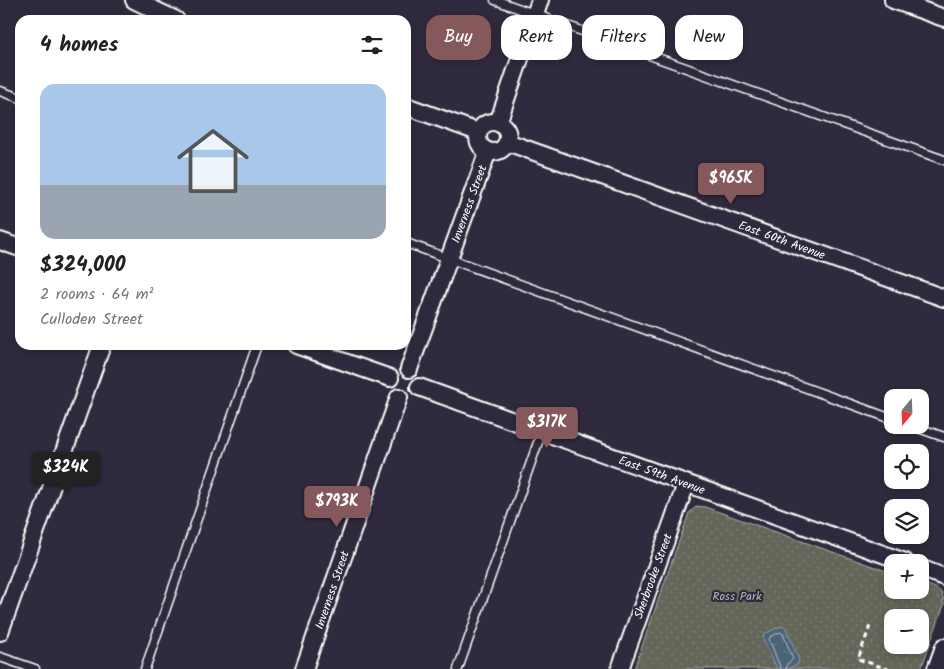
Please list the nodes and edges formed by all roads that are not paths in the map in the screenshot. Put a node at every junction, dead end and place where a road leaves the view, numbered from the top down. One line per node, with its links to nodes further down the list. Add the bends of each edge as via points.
1 (134, 0): 5 (street)
2 (495, 0): 4 (lane)
3 (893, 0): 6 (street)
4 (538, 7): 10 (street); 14 (lane)
5 (166, 15)
6 (944, 18)
7 (0, 91): 8 (lane)
8 (15, 96)
9 (411, 108): 11 (street)
10 (498, 123): 11 (street, via 484,124); 12 (street, via 507,132)
11 (478, 132): 13 (street, via 480,145)
12 (507, 142): 13 (street, via 497,152); 19 (street, East 60th Avenue)
13 (488, 151): 18 (street, Inverness Street)
14 (944, 160)
15 (0, 241): 17 (street)
16 (411, 245): 18 (lane)
17 (15, 246)
18 (449, 259): 23 (street, Inverness Street); 27 (lane)
19 (944, 298)
20 (100, 350): 35 (street)
21 (255, 350): 39 (lane)
22 (310, 350): 24 (street)
23 (409, 369): 24 (street, via 396,370); 25 (street, via 416,374)
24 (390, 378): 26 (street, via 392,392)
25 (419, 387): 26 (street, via 409,397); 28 (street, East 59th Avenue)
26 (399, 397): 40 (street, Inverness Street)
27 (884, 416)
28 (542, 431): 31 (street, East 59th Avenue); 41 (lane)
29 (929, 432): 30 (lane)
30 (944, 438)
31 (686, 484): 32 (street, East 59th Avenue); 42 (street, Sherbrooke Street)
32 (884, 555)
33 (929, 571): 34 (street)
34 (944, 577)
35 (0, 632)
36 (944, 647): 43 (street)
37 (0, 657): 38 (lane)
38 (35, 669)
39 (145, 669)
40 (304, 669)
41 (458, 669)
42 (620, 669)
43 (936, 669)

